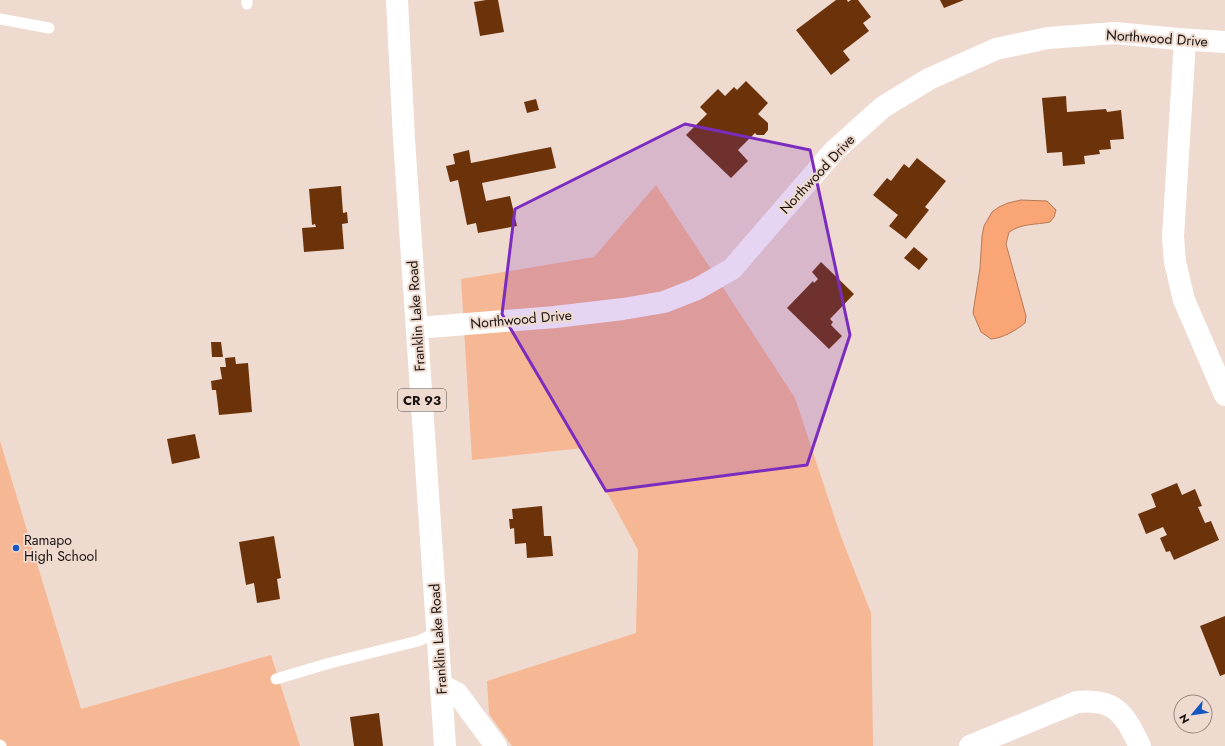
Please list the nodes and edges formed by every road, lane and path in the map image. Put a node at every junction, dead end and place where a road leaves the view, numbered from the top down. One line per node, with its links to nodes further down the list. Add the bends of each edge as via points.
1 (397, 0): 6 (street, Franklin Lake Road / CR 93)
2 (0, 19): 3 (lane)
3 (49, 28)
4 (1185, 40): 5 (street, Northwood Drive); 6 (street, Northwood Drive, via 1115,33 1048,38 996,49 929,78 883,107 834,151 732,270 697,289 664,302 555,317); 7 (street, via 1173,237 1175,262 1184,300)
5 (1225, 42)
6 (417, 328): 8 (street, Franklin Lake Road / CR 93)
7 (1225, 395)
8 (438, 632): 9 (lane, via 418,641); 10 (street, Franklin Lake Road / CR 93)
9 (276, 679)
10 (441, 685): 11 (street, Franklin Lake Road / CR 93); 12 (street, via 457,693)
11 (445, 746)
12 (496, 746)
13 (970, 746): 14 (street, via 1077,702 1091,700 1104,702 1118,710 1128,722)
14 (1140, 746)

